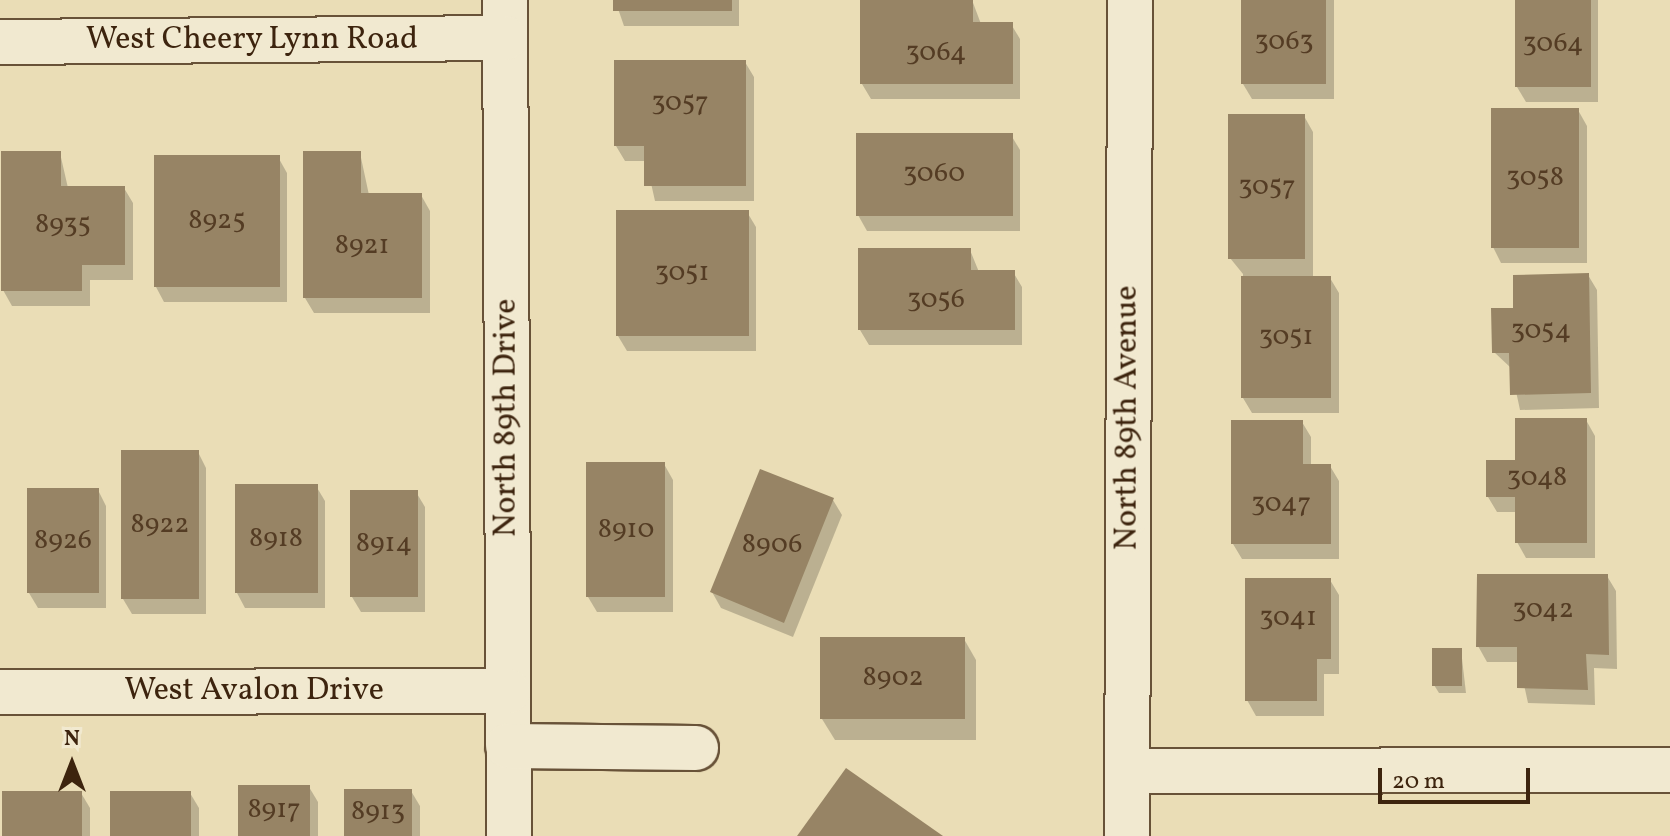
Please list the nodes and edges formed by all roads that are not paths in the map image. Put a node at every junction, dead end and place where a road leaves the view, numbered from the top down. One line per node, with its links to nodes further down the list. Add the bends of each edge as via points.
1 (1130, 0): 9 (street, North 89th Avenue)
2 (505, 19): 3 (street, West Cheery Lynn Road); 4 (street, North 89th Drive)
3 (0, 42)
4 (508, 691): 5 (street, West Avalon Drive); 6 (street, North 89th Drive)
5 (0, 692)
6 (508, 746): 7 (street); 10 (street, North 89th Drive)
7 (696, 748)
8 (1670, 770): 9 (street)
9 (1127, 771): 11 (street, North 89th Avenue)
10 (509, 836)
11 (1127, 836)

